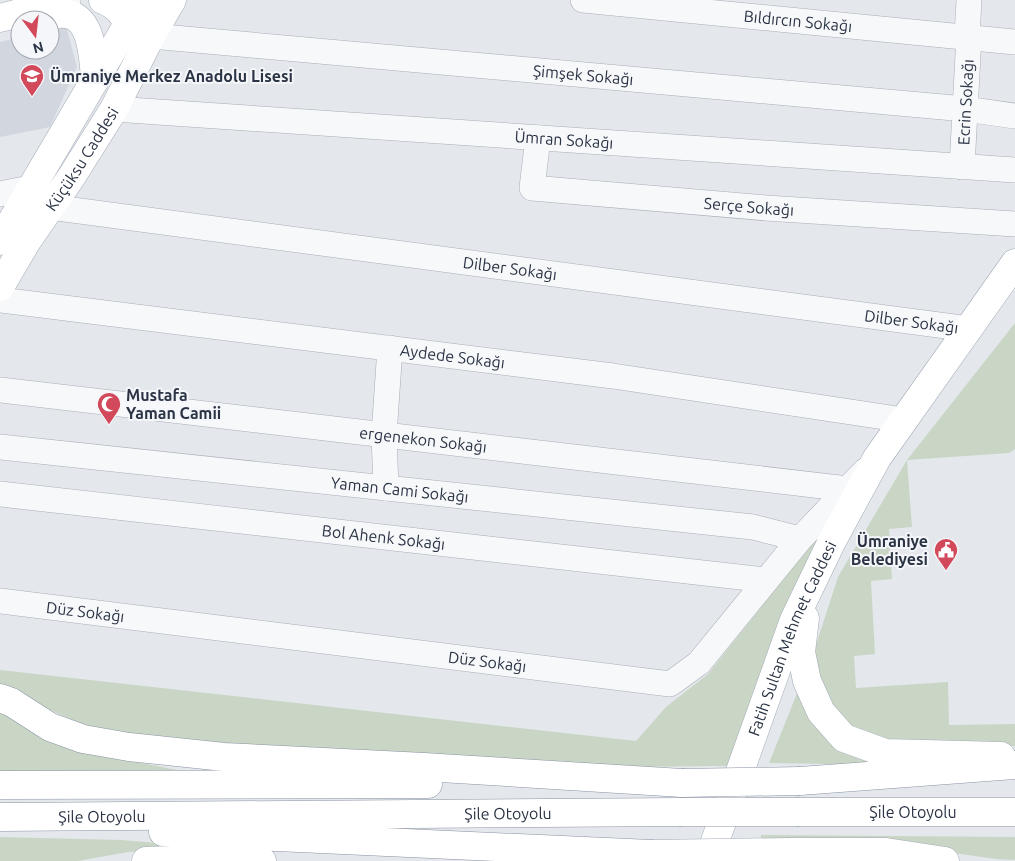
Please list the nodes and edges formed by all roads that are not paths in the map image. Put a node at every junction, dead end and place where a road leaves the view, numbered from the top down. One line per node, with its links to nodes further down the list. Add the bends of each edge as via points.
1 (68, 0): 7 (main road); 8 (main road)
2 (103, 0): 8 (main road, via 118,9)
3 (583, 0): 10 (street, Bıldırcın Sokağı)
4 (969, 0): 10 (street, Ecrin Sokağı)
5 (160, 4): 8 (main road, via 152,20); 9 (main road, Küçüksu Caddesi)
6 (60, 14): 12 (main road, via 78,19 85,28 90,39)
7 (0, 18)
8 (128, 23): 9 (main road); 12 (main road, Küçüksu Caddesi); 13 (main road, via 133,61)
9 (151, 36): 13 (main road, Küçüksu Caddesi); 15 (street, Şimşek Sokağı)
10 (968, 36): 11 (street, Bıldırcın Sokağı); 15 (street, Ecrin Sokağı)
11 (1015, 42)
12 (95, 78): 20 (main road, Küçüksu Caddesi)
13 (129, 79): 14 (main road, Küçüksu Caddesi)
14 (114, 108): 17 (street, Ümran Sokağı); 22 (main road, Küçüksu Caddesi)
15 (965, 109): 16 (street, Şimşek Sokağı); 18 (street, Ecrin Sokağı)
16 (1015, 116)
17 (538, 138): 18 (street, Ümran Sokağı); 23 (street, Serçe Sokağı, via 532,188 766,208)
18 (962, 167): 19 (street, Ümran Sokağı)
19 (1015, 170)
20 (30, 188): 21 (street); 24 (main road, Küçüksu Caddesi)
21 (0, 194)
22 (50, 208): 26 (main road, Küçüksu Caddesi); 28 (street, Dilber Sokağı)
23 (1015, 224)
24 (0, 241)
25 (1015, 263): 28 (main road, Fatih Sultan Mehmet Caddesi)
26 (0, 287)
27 (0, 300): 29 (street, Aydede Sokağı)
28 (969, 329): 31 (main road, Fatih Sultan Mehmet Caddesi)
29 (390, 348): 31 (street, Aydede Sokağı, via 613,376); 32 (street)
30 (0, 390): 32 (street, ergenekon Sokağı)
31 (904, 420): 34 (main road, Fatih Sultan Mehmet Caddesi)
32 (384, 435): 35 (street); 36 (street, ergenekon Sokağı)
33 (0, 447): 35 (street, Yaman Cami Sokağı)
34 (877, 458): 36 (street, Düz Sokağı); 40 (main road, Fatih Sultan Mehmet Caddesi)
35 (386, 488): 38 (street, Yaman Cami Sokağı, via 753,527)
36 (848, 488): 38 (street, Düz Sokağı)
37 (0, 494): 39 (street, Bol Ahenk Sokağı)
38 (800, 539): 39 (street, Düz Sokağı)
39 (766, 580): 41 (street, Düz Sokağı, via 699,663 670,684)
40 (809, 589): 43 (main road, via 801,642 807,681 821,712 844,738 885,754); 56 (main road, Fatih Sultan Mehmet Caddesi, via 794,620)
41 (0, 601)
42 (0, 698): 46 (main road, via 50,726 83,738 129,747 224,758)
43 (1015, 756)
44 (1015, 765): 45 (main road)
45 (800, 781): 46 (main road, Şile Otoyolu, bridge); 47 (main road, Şile Otoyolu)
46 (682, 782): 48 (main road, Şile Otoyolu)
47 (1015, 782)
48 (0, 785)
49 (1015, 812): 50 (main road, Şile Otoyolu, bridge)
50 (0, 818): 52 (main road, via 134,830)
51 (886, 852): 52 (main road, bridge); 57 (main road); 58 (main road)
52 (650, 854): 55 (main road)
53 (146, 861): 54 (main road)
54 (262, 861)
55 (536, 861)
56 (708, 861)
57 (819, 861)
58 (945, 861)

